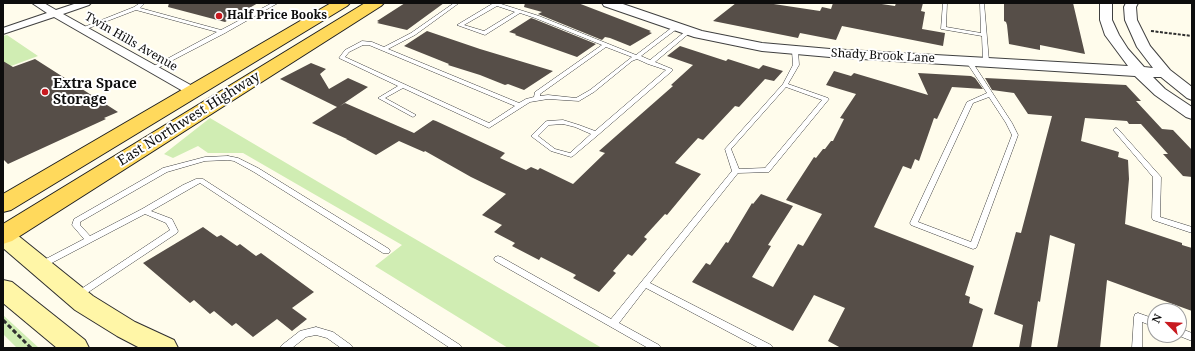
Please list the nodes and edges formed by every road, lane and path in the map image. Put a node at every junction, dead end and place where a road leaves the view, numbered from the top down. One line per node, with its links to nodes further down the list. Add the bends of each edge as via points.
1 (37, 3): 16 (street, Twin Hills Avenue)
2 (86, 3): 16 (street)
3 (143, 3): 14 (lane)
4 (276, 3): 22 (lane)
5 (342, 3): 37 (main road, East Northwest Highway)
6 (376, 3): 51 (main road, East Northwest Highway)
7 (457, 3): 26 (lane, via 413,34)
8 (944, 3): 23 (lane, via 943,28)
9 (982, 3): 23 (lane)
10 (1106, 3): 33 (street, via 1106,20 1112,35)
11 (1132, 3): 34 (street, via 1131,20 1136,33)
12 (494, 4): 15 (lane); 15 (lane, via 460,25 485,34)
13 (617, 4): 17 (street, Shady Brook Lane)
14 (136, 8): 18 (lane); 22 (lane)
15 (520, 12): 25 (lane)
16 (55, 14): 18 (street, Twin Hills Avenue); 20 (street)
17 (676, 27): 21 (street, Shady Brook Lane); 28 (lane)
18 (82, 29): 32 (street, Twin Hills Avenue)
19 (1145, 30): 24 (path)
20 (3, 31)
21 (689, 31): 27 (street, Shady Brook Lane, via 746,44); 31 (lane)
22 (222, 32): 32 (lane)
23 (984, 35): 30 (lane)
24 (1192, 36)
25 (605, 45): 28 (lane); 40 (lane, via 537,93)
26 (384, 49): 36 (lane, via 370,43 362,44 347,51 342,58); 41 (lane)
27 (795, 51): 29 (street, Shady Brook Lane); 35 (lane, via 796,65)
28 (636, 57): 31 (lane); 40 (lane, via 577,100 548,97)
29 (968, 60): 30 (street, Shady Brook Lane); 38 (lane)
30 (986, 61): 33 (street, Shady Brook Lane)
31 (650, 63): 45 (lane, via 670,70)
32 (152, 69): 37 (street, Twin Hills Avenue)
33 (1139, 71): 34 (street, Shady Brook Lane); 42 (street, via 1160,92)
34 (1165, 73): 39 (street)
35 (785, 85): 46 (lane, via 728,149); 46 (lane, via 826,99 767,170)
36 (403, 86): 41 (lane, via 489,126); 43 (lane, via 381,98)
37 (192, 91): 47 (main road, East Northwest Highway)
38 (990, 94): 38 (lane, via 1015,135 973,246 914,224 970,102)
39 (1192, 95)
40 (537, 99): 41 (lane, via 528,100)
41 (520, 106)
42 (1192, 114)
43 (413, 115)
44 (1116, 130): 49 (lane, via 1157,177 1156,218)
45 (596, 134): 45 (lane, via 571,155 553,150 534,136 547,123 563,122)
46 (736, 171): 55 (lane)
47 (3, 204)
48 (145, 211): 50 (lane); 57 (lane, via 169,222 174,231); 66 (lane, via 201,181)
49 (1192, 230)
50 (89, 240): 52 (lane, via 76,225 77,221 165,170 205,159 228,158 236,159 256,170); 54 (lane)
51 (9, 241): 54 (main road)
52 (386, 251)
53 (498, 259): 60 (lane)
54 (39, 266): 57 (main road)
55 (645, 284): 60 (lane); 68 (lane)
56 (3, 289): 62 (main road)
57 (76, 296): 63 (main road, via 126,329)
58 (3, 320): 61 (path)
59 (1147, 320): 69 (lane, via 1138,317)
60 (613, 323): 67 (lane)
61 (31, 348)
62 (76, 348)
63 (165, 348)
64 (285, 348): 65 (lane, via 303,334 316,331 330,335)
65 (348, 348)
66 (457, 348)
67 (656, 348)
68 (768, 348)
69 (1137, 348)

